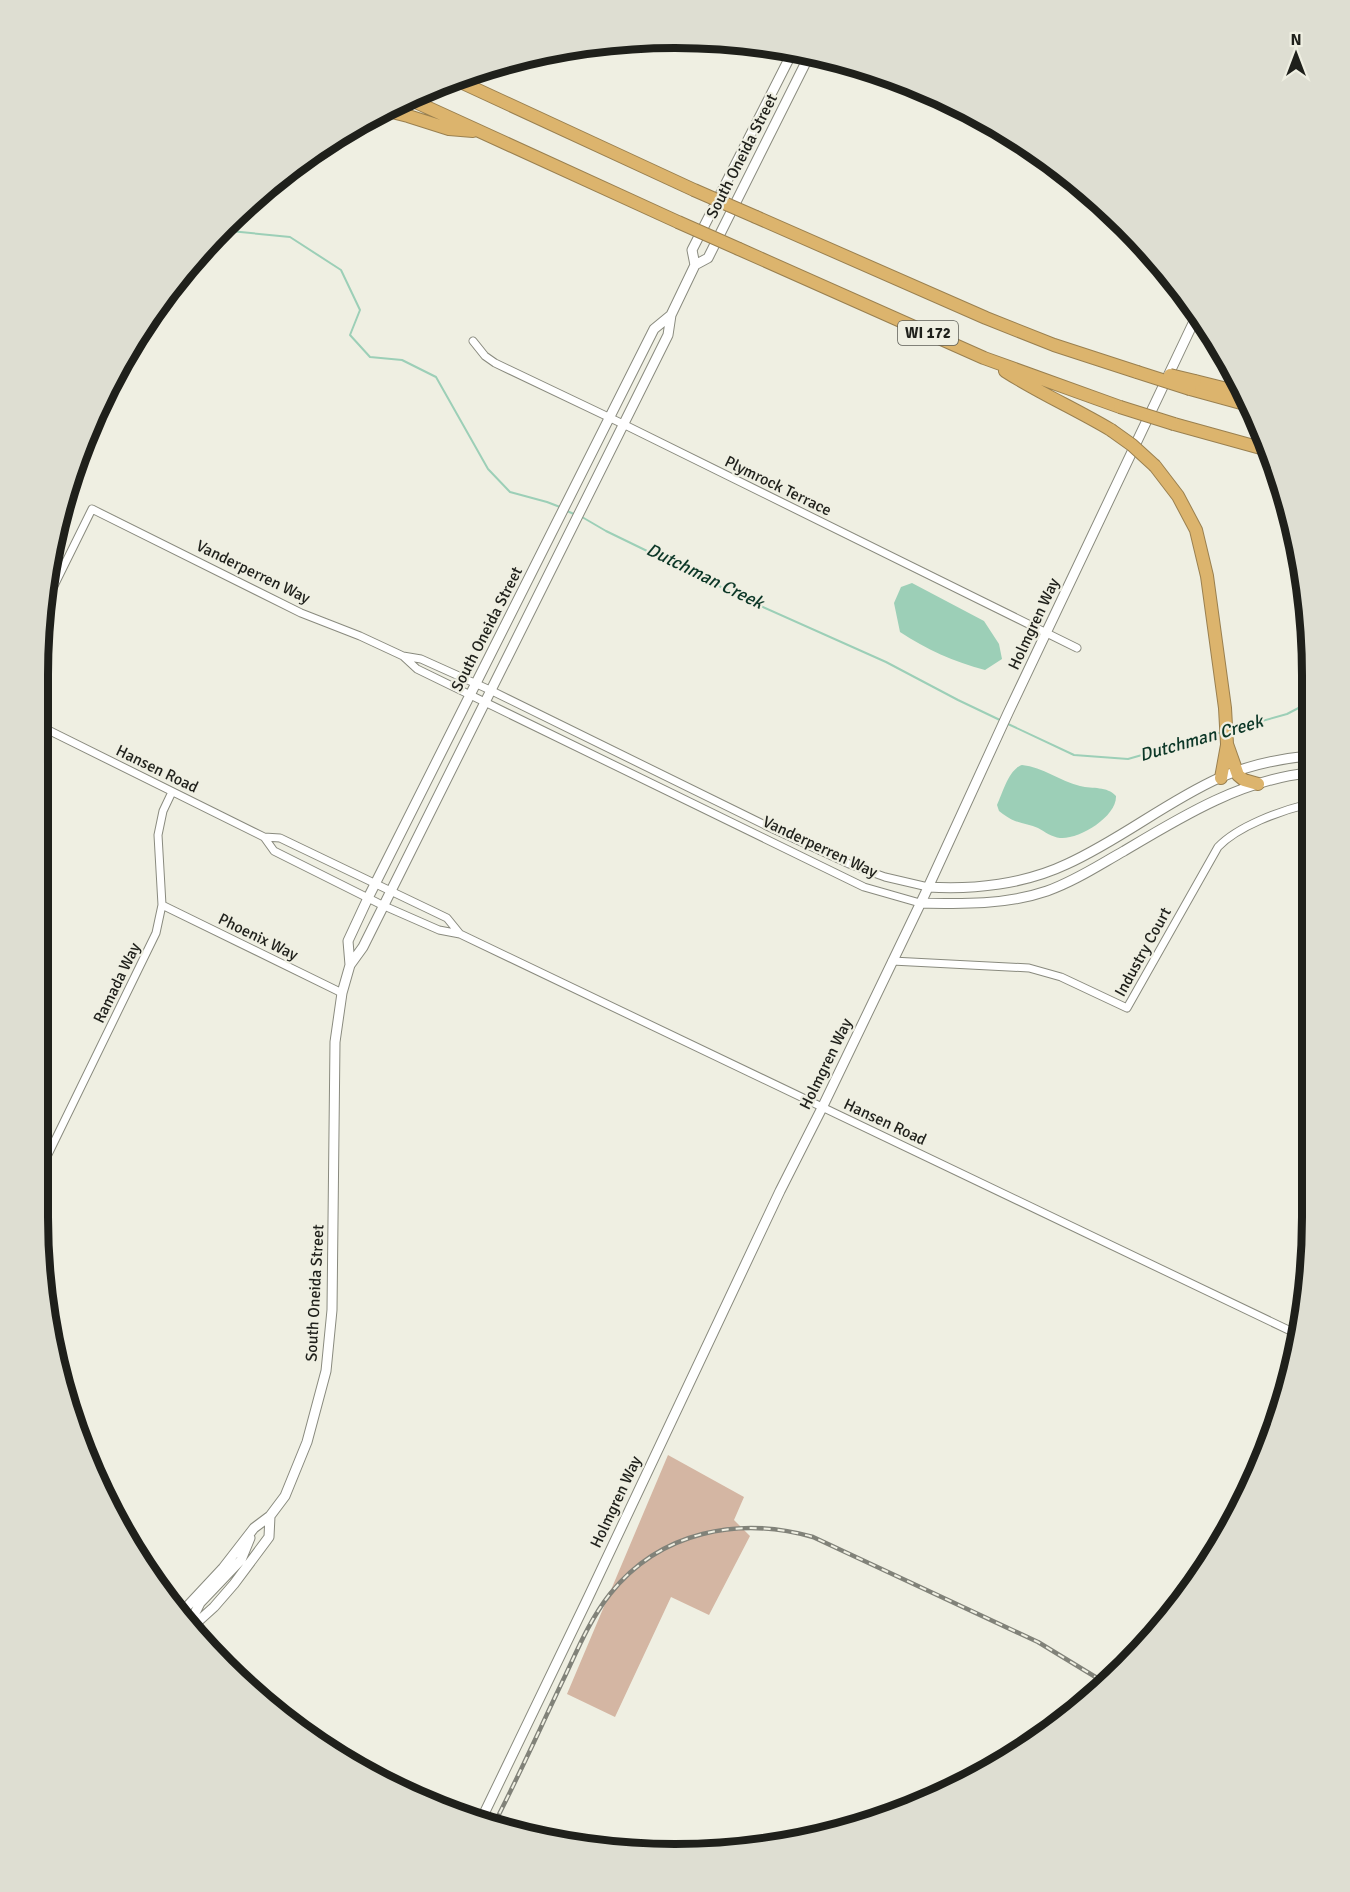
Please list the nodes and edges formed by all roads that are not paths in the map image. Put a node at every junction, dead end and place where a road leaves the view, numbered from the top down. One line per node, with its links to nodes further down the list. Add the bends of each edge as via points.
1 (789, 59): 7 (street, South Oneida Street, via 692,250)
2 (806, 62): 7 (street, South Oneida Street, via 708,258)
3 (465, 84): 12 (highway, WI 172, bridge, via 986,318 1140,373)
4 (419, 103): 6 (highway, WI 172)
5 (397, 113): 6 (highway, via 449,129)
6 (482, 132): 11 (highway, WI 172, bridge)
7 (694, 265): 8 (street, South Oneida Street)
8 (671, 315): 15 (street, South Oneida Street, via 654,329); 16 (street, South Oneida Street, via 668,335)
9 (1193, 323): 19 (street, Holmgren Way)
10 (473, 341): 15 (street, Plymrock Terrace, via 495,363)
11 (984, 358): 17 (highway, WI 172, bridge, via 1120,407); 27 (highway, bridge, via 1111,430 1155,466 1178,496 1196,530 1207,576)
12 (1192, 385): 13 (highway); 14 (highway, WI 172)
13 (1234, 392)
14 (1239, 402)
15 (610, 417): 16 (street, Plymrock Terrace); 22 (street, South Oneida Street)
16 (623, 424): 19 (street, Plymrock Terrace); 23 (street, South Oneida Street)
17 (1259, 447)
18 (54, 585): 21 (street, Vanderperren Way, via 92,508 301,613)
19 (1046, 633): 20 (street, Plymrock Terrace); 37 (street, Holmgren Way)
20 (1077, 648)
21 (403, 656): 22 (street, Vanderperren Way, via 422,659); 24 (street, Vanderperren Way, via 417,669)
22 (476, 684): 23 (street, Vanderperren Way); 24 (street, South Oneida Street)
23 (490, 690): 25 (street, South Oneida Street); 37 (street, Vanderperren Way, via 840,860 885,877)
24 (471, 695): 25 (street, Vanderperren Way); 36 (street, South Oneida Street)
25 (485, 701): 38 (street, South Oneida Street); 40 (street, Vanderperren Way, via 864,887)
26 (48, 730): 33 (street, Hansen Road)
27 (1227, 744): 29 (highway); 31 (highway)
28 (1302, 757): 29 (street, Vanderperren Way)
29 (1237, 772): 31 (street, Vanderperren Way); 32 (highway, via 1244,780)
30 (1302, 774): 32 (street, Vanderperren Way)
31 (1221, 778): 37 (street, Vanderperren Way, via 1065,866 978,887)
32 (1258, 784): 40 (street, Vanderperren Way, via 1227,794 1073,880 1046,891 1012,901)
33 (172, 792): 35 (street, Hansen Road); 41 (street, Ramada Way, via 158,835)
34 (1302, 806): 44 (street, Industry Court, via 1248,827 1218,847 1127,1008 1061,977 1029,968)
35 (264, 837): 36 (street, Hansen Road, via 280,838); 39 (street, Hansen Road, via 274,851)
36 (375, 884): 38 (street, Hansen Road); 39 (street, South Oneida Street)
37 (928, 887): 40 (street, Holmgren Way)
38 (389, 890): 42 (street, South Oneida Street); 43 (street, Hansen Road, via 447,918)
39 (368, 898): 42 (street, Hansen Road); 45 (street, South Oneida Street, via 348,941)
40 (920, 903): 44 (street, Holmgren Way)
41 (162, 905): 46 (street, Phoenix Way); 48 (street, Ramada Way, via 151,946)
42 (382, 905): 43 (street, Hansen Road, via 440,930); 45 (street, South Oneida Street)
43 (460, 934): 47 (street, Hansen Road)
44 (892, 961): 47 (street, Holmgren Way)
45 (350, 965): 46 (street, South Oneida Street)
46 (342, 993): 50 (street, South Oneida Street, via 335,1042 330,1346 307,1442 285,1496)
47 (822, 1108): 49 (street, Hansen Road); 55 (street, Holmgren Way)
48 (48, 1155)
49 (1291, 1331)
50 (270, 1516): 51 (street, South Oneida Street); 54 (street, via 269,1537 234,1584)
51 (255, 1528): 52 (street, South Oneida Street); 53 (street, via 241,1560 200,1603)
52 (185, 1608)
53 (193, 1617)
54 (197, 1622)
55 (483, 1814)

